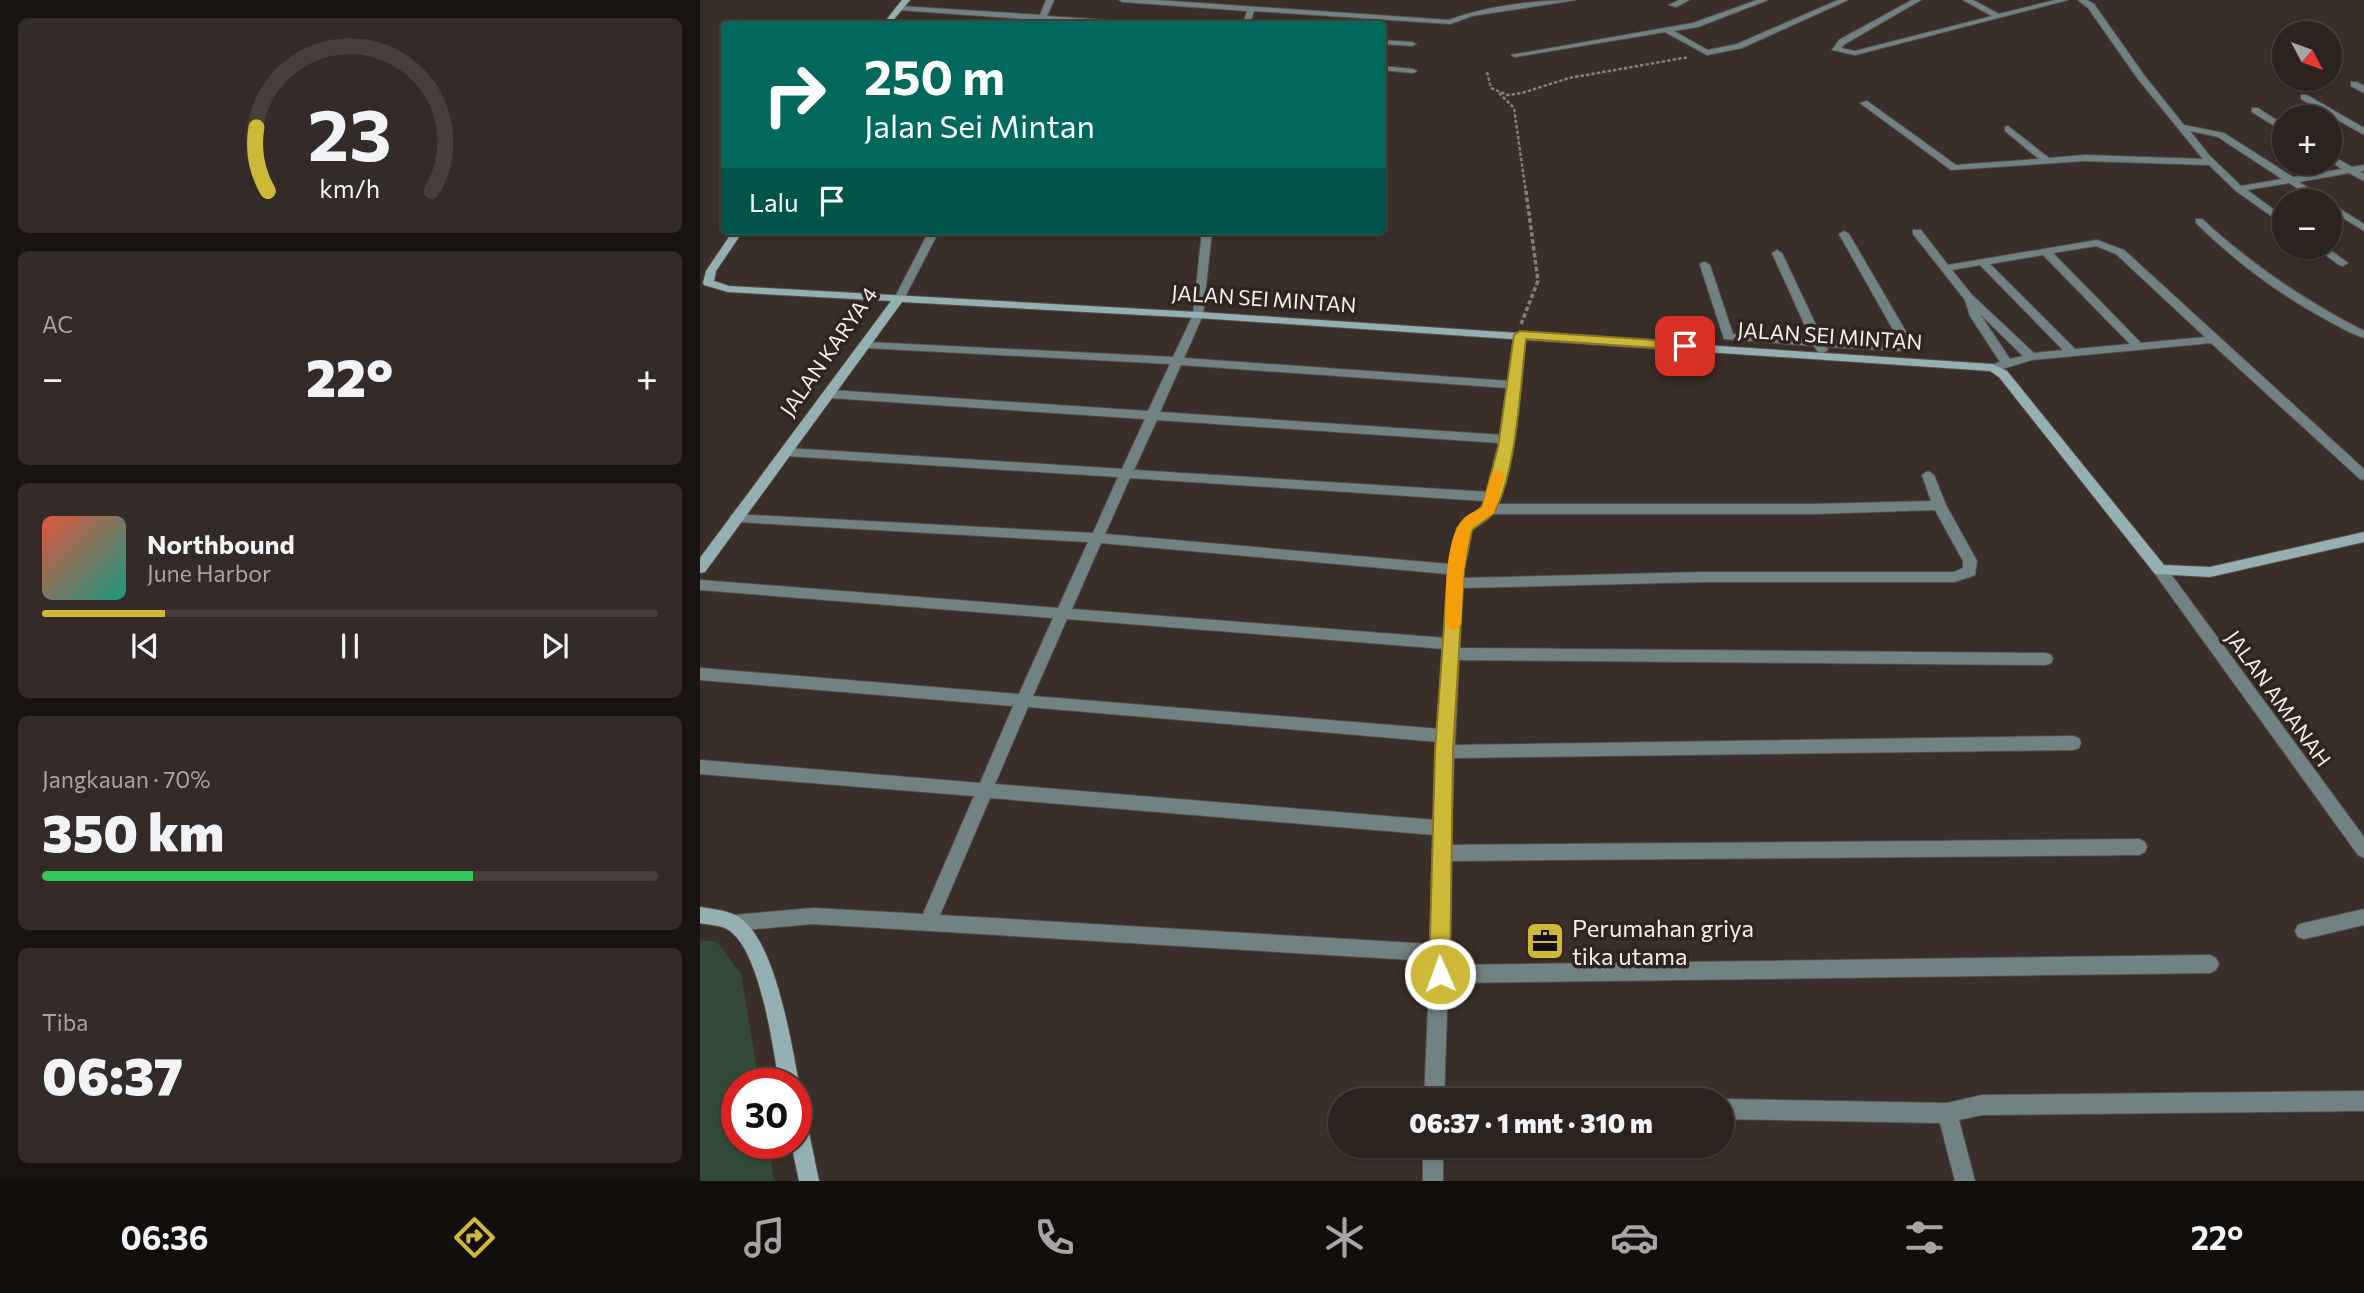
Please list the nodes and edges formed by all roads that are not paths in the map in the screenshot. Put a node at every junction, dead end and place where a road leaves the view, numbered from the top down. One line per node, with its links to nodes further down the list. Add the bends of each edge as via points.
1 (906, 0): 17 (street)
2 (1050, 0): 21 (street)
3 (1123, 0): 18 (street)
4 (1534, 0): 14 (street)
5 (1572, 0): 14 (street)
6 (1685, 0): 15 (street)
7 (1764, 0): 23 (street)
8 (1844, 0): 23 (street, via 1739,46 1707,53)
9 (1916, 0): 19 (street, via 1842,42 1836,50 1855,53)
10 (1967, 0): 19 (street)
11 (2025, 0): 16 (street)
12 (2064, 0): 16 (street)
13 (2082, 0): 35 (street)
14 (1543, 5): 18 (street, via 1471,14 1450,22)
15 (1673, 5)
16 (2038, 7): 19 (street)
17 (899, 8): 20 (street); 21 (street)
18 (1251, 8): 22 (street)
19 (1997, 16)
20 (888, 21)
21 (1042, 21)
22 (1248, 21)
23 (1667, 30): 26 (street)
24 (1386, 42): 25 (street)
25 (1412, 44)
26 (1516, 55)
27 (1386, 68): 28 (street)
28 (1413, 71)
29 (2354, 84): 30 (street)
30 (2364, 90)
31 (2304, 97): 37 (street)
32 (1864, 103): 38 (street, via 1954,168)
33 (2255, 110): 34 (street)
34 (2272, 121)
35 (2183, 127): 39 (street); 44 (street, via 2221,135)
36 (2008, 128): 38 (street)
37 (2364, 132)
38 (2046, 160): 39 (street)
39 (2210, 162): 45 (street)
40 (2342, 165): 42 (street)
41 (2364, 168): 42 (street)
42 (2351, 170): 43 (street); 44 (street)
43 (2364, 178)
44 (2291, 181): 45 (street); 46 (street)
45 (2239, 189): 47 (street)
46 (2304, 189)
47 (2272, 213)
48 (2342, 214): 50 (street)
49 (2199, 221): 67 (street, via 2268,283)
50 (2364, 228)
51 (1917, 232): 62 (street)
52 (1843, 234): 71 (street, via 1905,346)
53 (735, 235): 63 (street, JALAN KARYA 4, via 708,283 728,289)
54 (932, 235): 63 (street)
55 (1207, 235): 65 (street)
56 (2045, 251): 59 (street); 68 (street, via 2108,245); 70 (street)
57 (1777, 253): 71 (street)
58 (2337, 259): 60 (street)
59 (1982, 262): 62 (street); 72 (street)
60 (2343, 263)
61 (1704, 265): 71 (street, via 1726,335)
62 (1946, 268): 64 (street)
63 (900, 297): 65 (street, JALAN SEI MINTAN); 69 (street, JALAN KARYA 4)
64 (1968, 297): 73 (street); 75 (street, via 1975,316)
65 (1198, 315): 66 (street, JALAN SEI MINTAN); 74 (street)
66 (1520, 335): 71 (street, JALAN SEI MINTAN); 77 (street)
67 (2364, 335)
68 (2214, 339): 70 (street); 84 (street)
69 (867, 345): 74 (street); 78 (street, JALAN KARYA 4)
70 (2138, 346): 72 (street)
71 (1822, 349): 76 (street, JALAN SEI MINTAN)
72 (2072, 353): 73 (street)
73 (2031, 357): 75 (street)
74 (1177, 361): 77 (street); 79 (street)
75 (2006, 362): 76 (street)
76 (1992, 368): 91 (street, via 2003,374)
77 (1513, 385): 80 (street)
78 (830, 394): 79 (street); 81 (street, JALAN KARYA 4)
79 (1153, 413): 80 (street); 83 (street)
80 (1506, 439): 85 (street)
81 (786, 452): 83 (street); 87 (street, JALAN KARYA 4)
82 (1928, 475): 86 (street)
83 (1125, 476): 85 (street); 89 (street)
84 (2364, 476)
85 (1491, 503): 86 (street, via 1814,509); 92 (street, via 1465,528)
86 (1939, 505): 92 (street, via 1970,561 1965,575)
87 (737, 517): 89 (street); 90 (street, JALAN KARYA 4)
88 (2364, 537): 91 (street, via 2210,572)
89 (1097, 538): 92 (street); 94 (street)
90 (700, 568)
91 (2161, 570): 105 (street, JALAN AMANAH)
92 (1456, 577): 95 (street)
93 (700, 586): 94 (street)
94 (1062, 613): 95 (street); 98 (street)
95 (1452, 649): 96 (street); 100 (street)
96 (2046, 659)
97 (700, 674): 98 (street)
98 (1024, 699): 100 (street); 102 (street)
99 (2073, 743): 100 (street)
100 (1445, 744): 103 (street)
101 (700, 767): 102 (street)
102 (985, 791): 103 (street); 109 (street)
103 (1443, 828): 106 (street)
104 (2139, 847): 106 (street)
105 (2364, 850)
106 (1445, 853): 112 (street)
107 (700, 915): 110 (street)
108 (2364, 917): 111 (street)
109 (928, 922): 110 (street, via 813,916); 112 (street)
110 (734, 923): 115 (street, via 751,944 771,992)
111 (2304, 931)
112 (1438, 953): 114 (street)
113 (2210, 964): 114 (street)
114 (1440, 974): 116 (street)
115 (786, 1068)
116 (1435, 1088)
117 (2364, 1101): 119 (street, via 1982,1105)
118 (1734, 1109): 119 (street)
119 (1947, 1113): 124 (street)
120 (1433, 1158): 123 (street)
121 (804, 1159): 122 (street)
122 (809, 1181)
123 (1433, 1181)
124 (1965, 1181)

